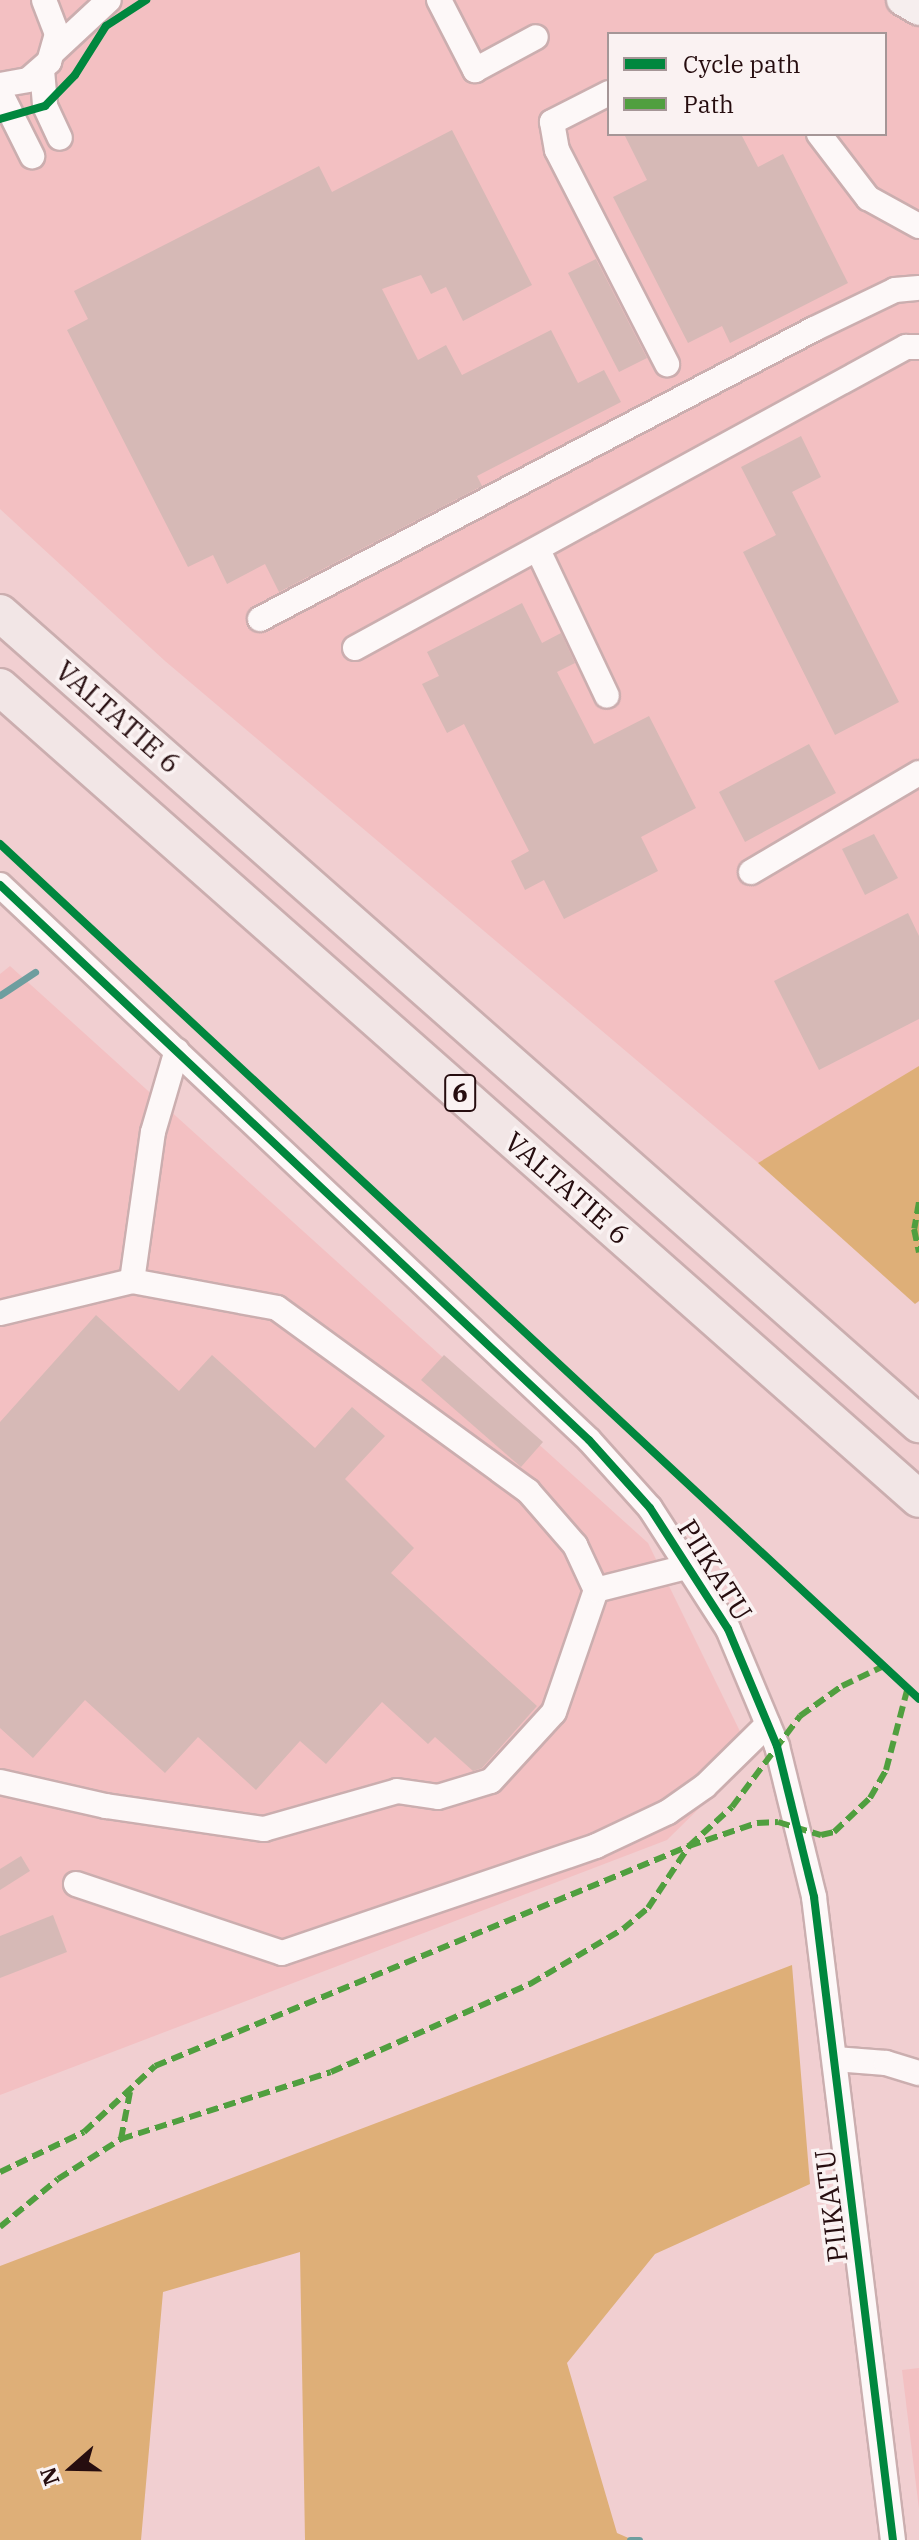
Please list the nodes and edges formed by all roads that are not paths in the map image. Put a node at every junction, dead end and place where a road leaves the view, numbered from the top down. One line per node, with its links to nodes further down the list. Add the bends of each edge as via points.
1 (44, 0): 7 (street, via 57,34)
2 (109, 0): 7 (street)
3 (439, 0): 6 (street, via 475,70)
4 (902, 0): 5 (main road)
5 (919, 10)
6 (536, 37)
7 (48, 61): 8 (street, via 28,80); 12 (street, via 45,106)
8 (0, 85)
9 (0, 92): 13 (street)
10 (607, 94): 17 (street, via 552,122 557,150)
11 (821, 136): 14 (street, via 868,198)
12 (60, 138)
13 (32, 156)
14 (919, 226)
15 (919, 288): 20 (street, via 895,290 814,329)
16 (919, 347): 18 (street, via 906,347)
17 (667, 364)
18 (538, 550): 21 (street); 23 (street)
19 (0, 613): 30 (highway, VALTATIE 6 / 6)
20 (260, 619)
21 (355, 648)
22 (0, 687): 31 (highway, VALTATIE 6 / 6)
23 (607, 696)
24 (919, 773): 25 (street)
25 (751, 872)
26 (0, 885): 27 (street, PIIKATU)
27 (177, 1050): 28 (street, via 153,1132); 32 (street, PIIKATU, via 589,1440 650,1508)
28 (132, 1281): 29 (street); 33 (street, via 277,1308 528,1491 575,1545)
29 (0, 1313)
30 (919, 1424)
31 (919, 1499)
32 (690, 1566): 33 (street); 34 (street, PIIKATU, via 728,1629)
33 (596, 1590): 35 (street, via 554,1712 491,1781 438,1797 397,1791 264,1829 106,1806)
34 (768, 1724): 36 (street, via 705,1786 668,1812 582,1851 282,1953); 37 (street, PIIKATU, via 801,1827)
35 (0, 1782)
36 (76, 1884)
37 (835, 2059): 38 (street, via 886,2063); 39 (street, PIIKATU)
38 (919, 2073)
39 (893, 2540)

